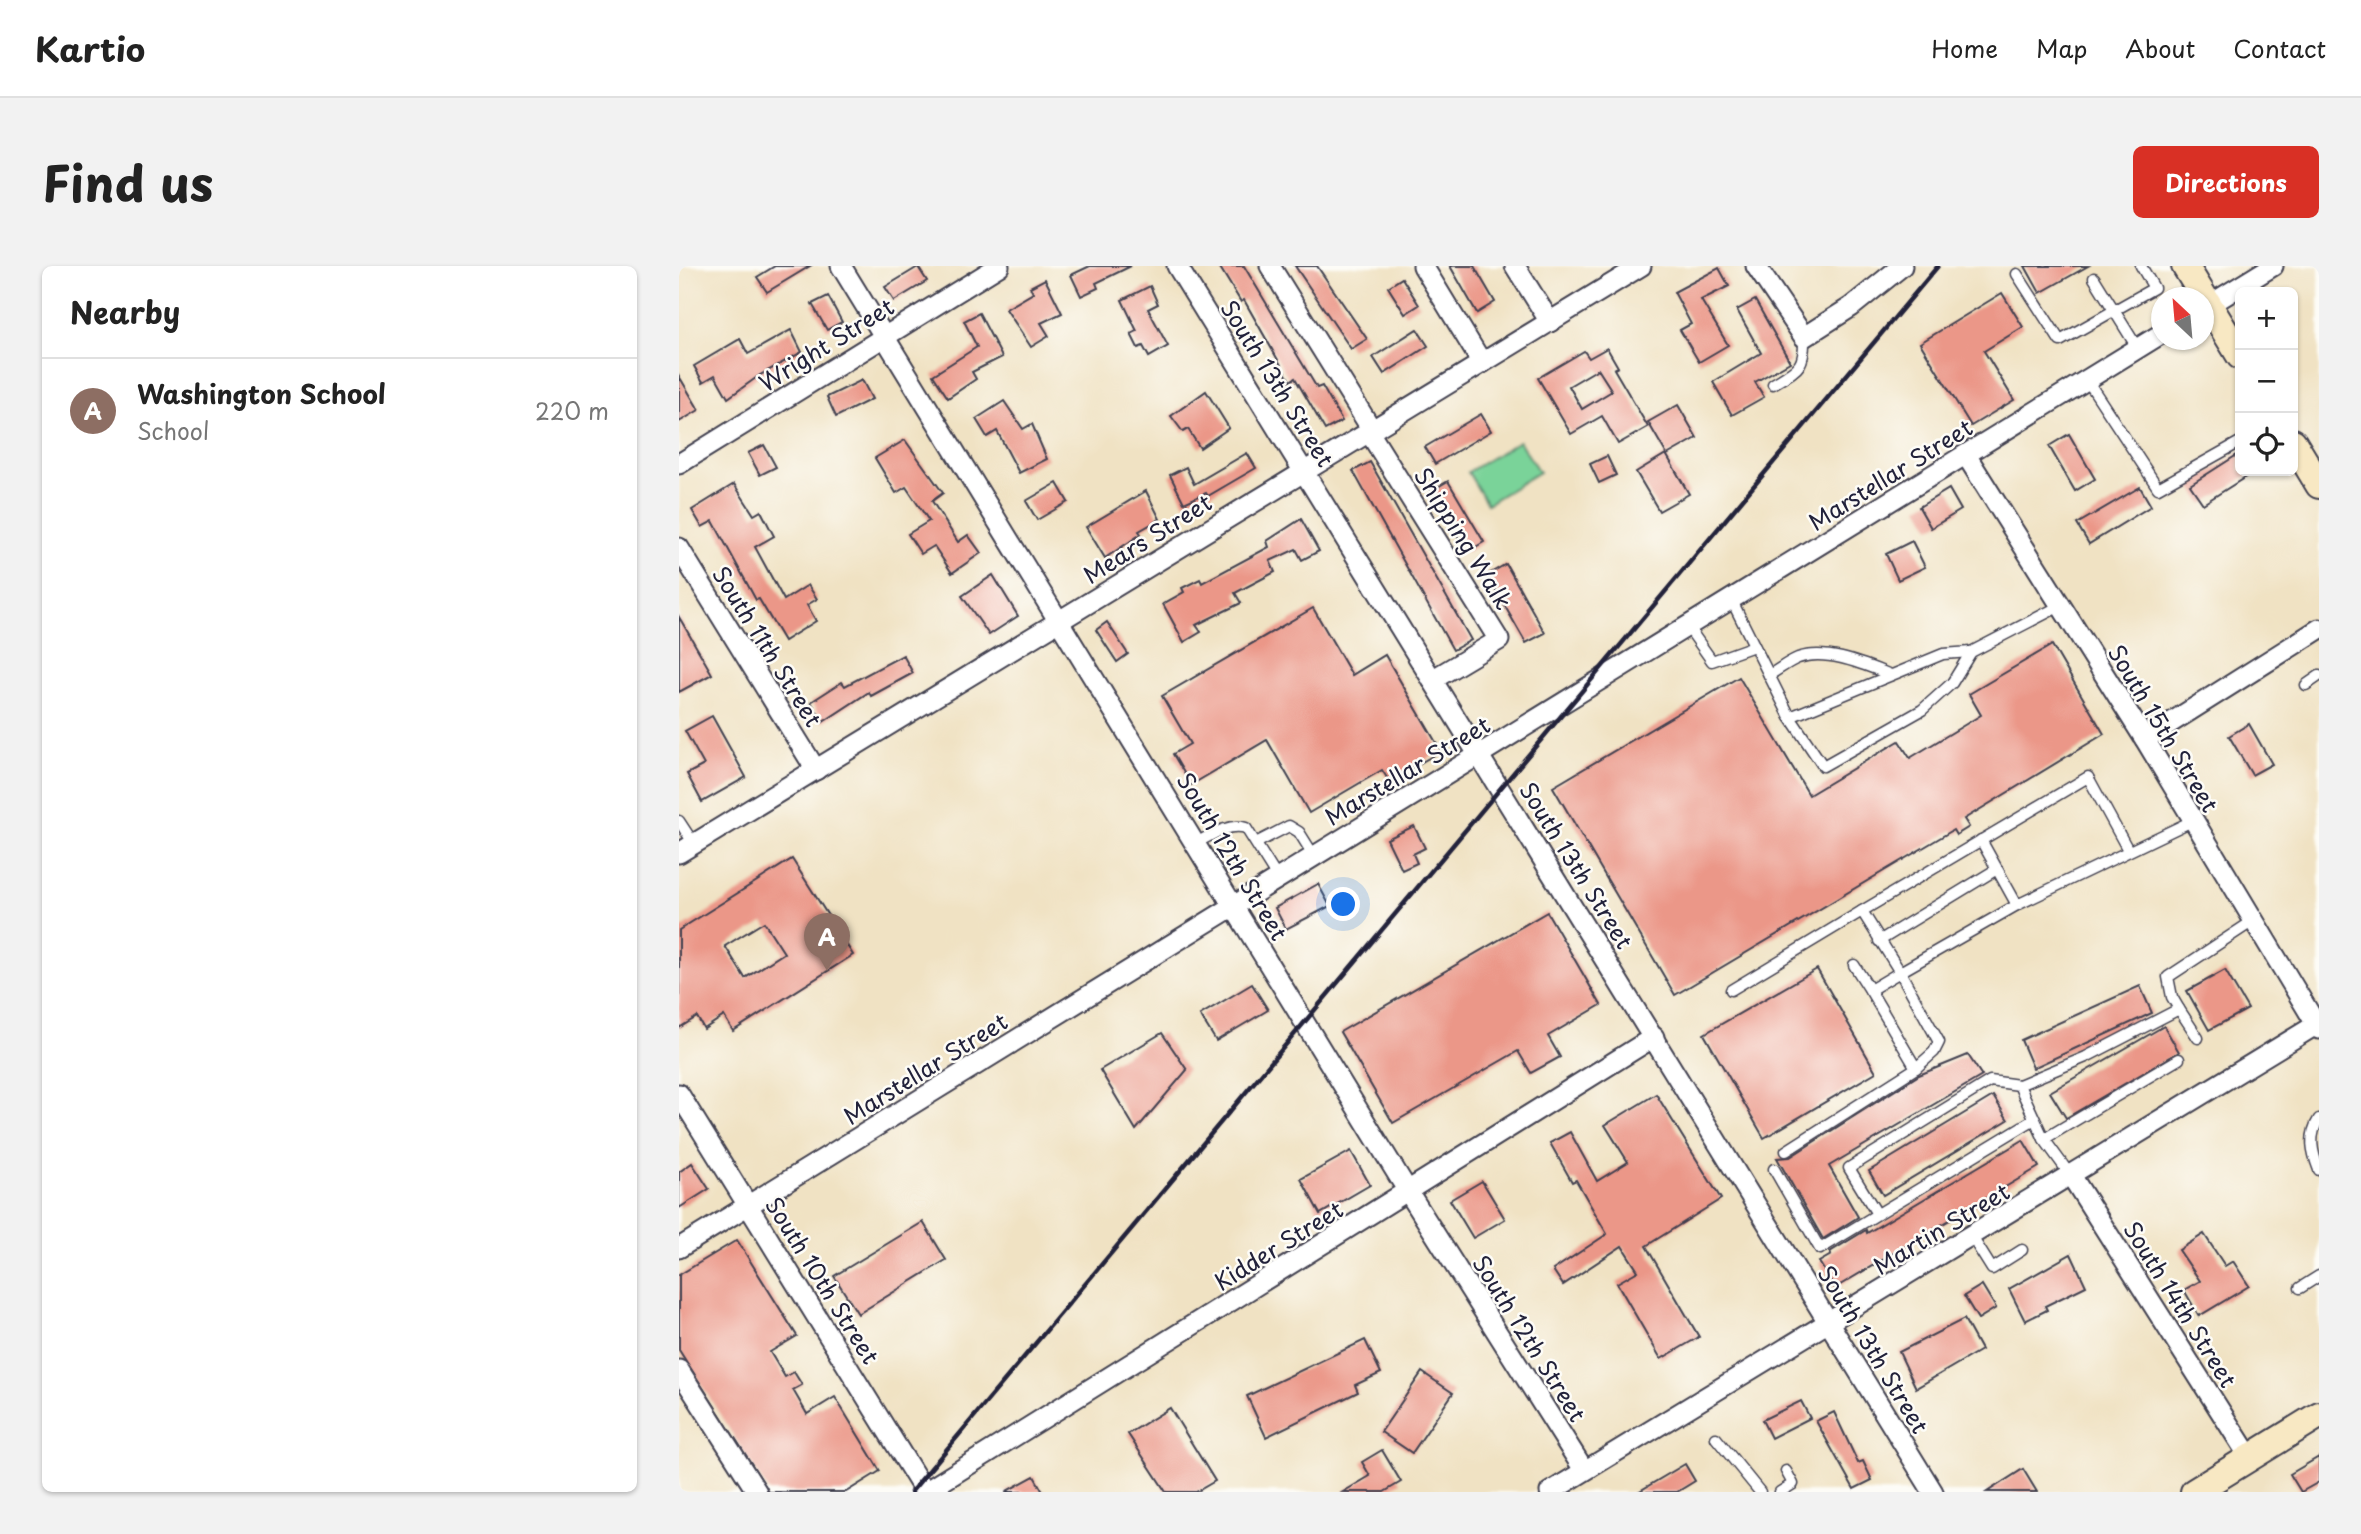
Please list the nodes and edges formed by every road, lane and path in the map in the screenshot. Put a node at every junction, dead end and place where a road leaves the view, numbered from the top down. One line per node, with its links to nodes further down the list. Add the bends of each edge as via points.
1 (841, 266): 21 (street, South 12th Street)
2 (999, 266): 21 (street, Wright Street)
3 (1177, 266): 34 (street, South 13th Street)
4 (1270, 266): 29 (street, Shipping Walk)
5 (1423, 266): 26 (street)
6 (1515, 266): 20 (street)
7 (1641, 266): 13 (street, Mears Street)
8 (1756, 266): 22 (street)
9 (1902, 266): 22 (street)
10 (2141, 266): 18 (lane, via 2154,288)
11 (2185, 266): 16 (main road)
12 (2273, 266): 17 (street)
13 (1610, 274): 20 (street, Mears Street)
14 (2017, 274): 18 (lane, via 2060,341)
15 (2094, 278): 18 (lane)
16 (2196, 287)
17 (2214, 302)
18 (2115, 312): 24 (lane)
19 (2214, 319): 25 (main road)
20 (1550, 322): 26 (street, Mears Street)
21 (884, 336): 33 (street, Wright Street); 39 (street, South 12th Street)
22 (1804, 337): 28 (lane, via 1799,368)
23 (2151, 341): 24 (street, Marstellar Street)
24 (2138, 349): 27 (street, Marstellar Street)
25 (2236, 350)
26 (1482, 363): 29 (street, Mears Street)
27 (2087, 380): 30 (lane, via 2158,488); 32 (street, Marstellar Street)
28 (1773, 384)
29 (1370, 431): 34 (street, Mears Street); 47 (street, Shipping Walk, via 1499,640)
30 (2235, 445)
31 (2298, 450): 35 (main road)
32 (1965, 455): 37 (street, Marstellar Street); 38 (street, South 15th Street)
33 (679, 464)
34 (1303, 471): 39 (street, Mears Street); 47 (street, South 13th Street)
35 (2319, 485)
36 (679, 548): 52 (street, South 11th Street)
37 (1732, 601): 40 (street, Marstellar Street); 42 (lane)
38 (2060, 606): 43 (lane); 50 (street, South 15th Street)
39 (1060, 620): 52 (street, Mears Street); 56 (street, South 12th Street)
40 (1688, 627): 42 (lane, via 1712,660); 51 (street, Marstellar Street)
41 (2319, 629): 50 (street)
42 (1754, 646): 44 (lane)
43 (1971, 652): 45 (lane, via 1943,654); 49 (lane, via 1952,683 1922,710 1823,766)
44 (1769, 675): 45 (lane, via 1800,657 1818,656); 49 (lane)
45 (1891, 675): 49 (lane)
46 (2319, 676): 48 (lane)
47 (1432, 680): 51 (street, South 13th Street)
48 (2306, 685)
49 (1790, 717)
50 (2145, 739): 54 (street, South 15th Street)
51 (1480, 755): 60 (street, Marstellar Street); 74 (street, South 13th Street)
52 (816, 770): 58 (street, Mears Street)
53 (679, 821): 58 (lane)
54 (2192, 821): 59 (lane); 66 (street, South 15th Street)
55 (1981, 840): 59 (lane, via 2088,778); 61 (lane); 65 (lane)
56 (1196, 843): 57 (lane, via 1238,826 1246,828); 64 (street, South 12th Street)
57 (1255, 843): 60 (lane, via 1289,826 1299,832); 62 (lane)
58 (686, 849)
59 (2128, 850): 63 (lane)
60 (1314, 856): 62 (street, Marstellar Street)
61 (1997, 869): 63 (lane); 67 (lane)
62 (1278, 879): 64 (street, Marstellar Street)
63 (2017, 905): 69 (lane)
64 (1235, 906): 87 (street, South 12th Street); 88 (street, Marstellar Street)
65 (1862, 911): 67 (lane); 70 (lane)
66 (2253, 921): 72 (lane, via 2168,977); 73 (street, South 15th Street)
67 (1879, 941): 69 (lane)
68 (1854, 965): 71 (lane)
69 (1900, 972): 71 (lane); 77 (lane, via 1939,1042)
70 (1731, 990)
71 (1870, 990): 77 (lane)
72 (2179, 1009): 75 (lane); 78 (lane)
73 (2318, 1025): 86 (street, Martin Street)
74 (1654, 1037): 87 (street, Kidder Street); 95 (street, South 13th Street)
75 (2198, 1038)
76 (2179, 1059): 82 (lane)
77 (1916, 1068): 83 (lane)
78 (2019, 1085): 81 (lane); 89 (lane, via 1990,1081 1849,1168)
79 (679, 1094): 88 (street, South 10th Street)
80 (2319, 1119): 85 (lane, via 2313,1128 2311,1152)
81 (2033, 1120): 82 (lane); 89 (lane)
82 (2044, 1139): 86 (lane)
83 (1786, 1151)
84 (1774, 1169): 89 (lane, via 1820,1249)
85 (2319, 1170)
86 (2071, 1177): 90 (street, Martin Street); 99 (street, South 14th Street)
87 (1409, 1193): 100 (street, South 12th Street); 103 (street, Kidder Street)
88 (748, 1206): 91 (street, Marstellar Street); 103 (street, South 10th Street)
89 (1877, 1214)
90 (1972, 1237): 92 (lane, via 1992,1269); 95 (street, Martin Street)
91 (679, 1248)
92 (2022, 1250)
93 (2319, 1276): 94 (lane)
94 (2300, 1288)
95 (1830, 1324): 100 (street, Martin Street); 107 (street, South 13th Street)
96 (679, 1370): 102 (street)
97 (2319, 1415): 99 (main road)
98 (1716, 1438): 105 (lane)
99 (2250, 1458): 108 (main road)
100 (1584, 1471): 104 (street, Martin Street)
101 (1786, 1471): 106 (lane, via 1793,1484)
102 (757, 1492)
103 (925, 1492)
104 (1550, 1492)
105 (1760, 1492)
106 (1780, 1492)
107 (1933, 1492)
108 (2195, 1492)

